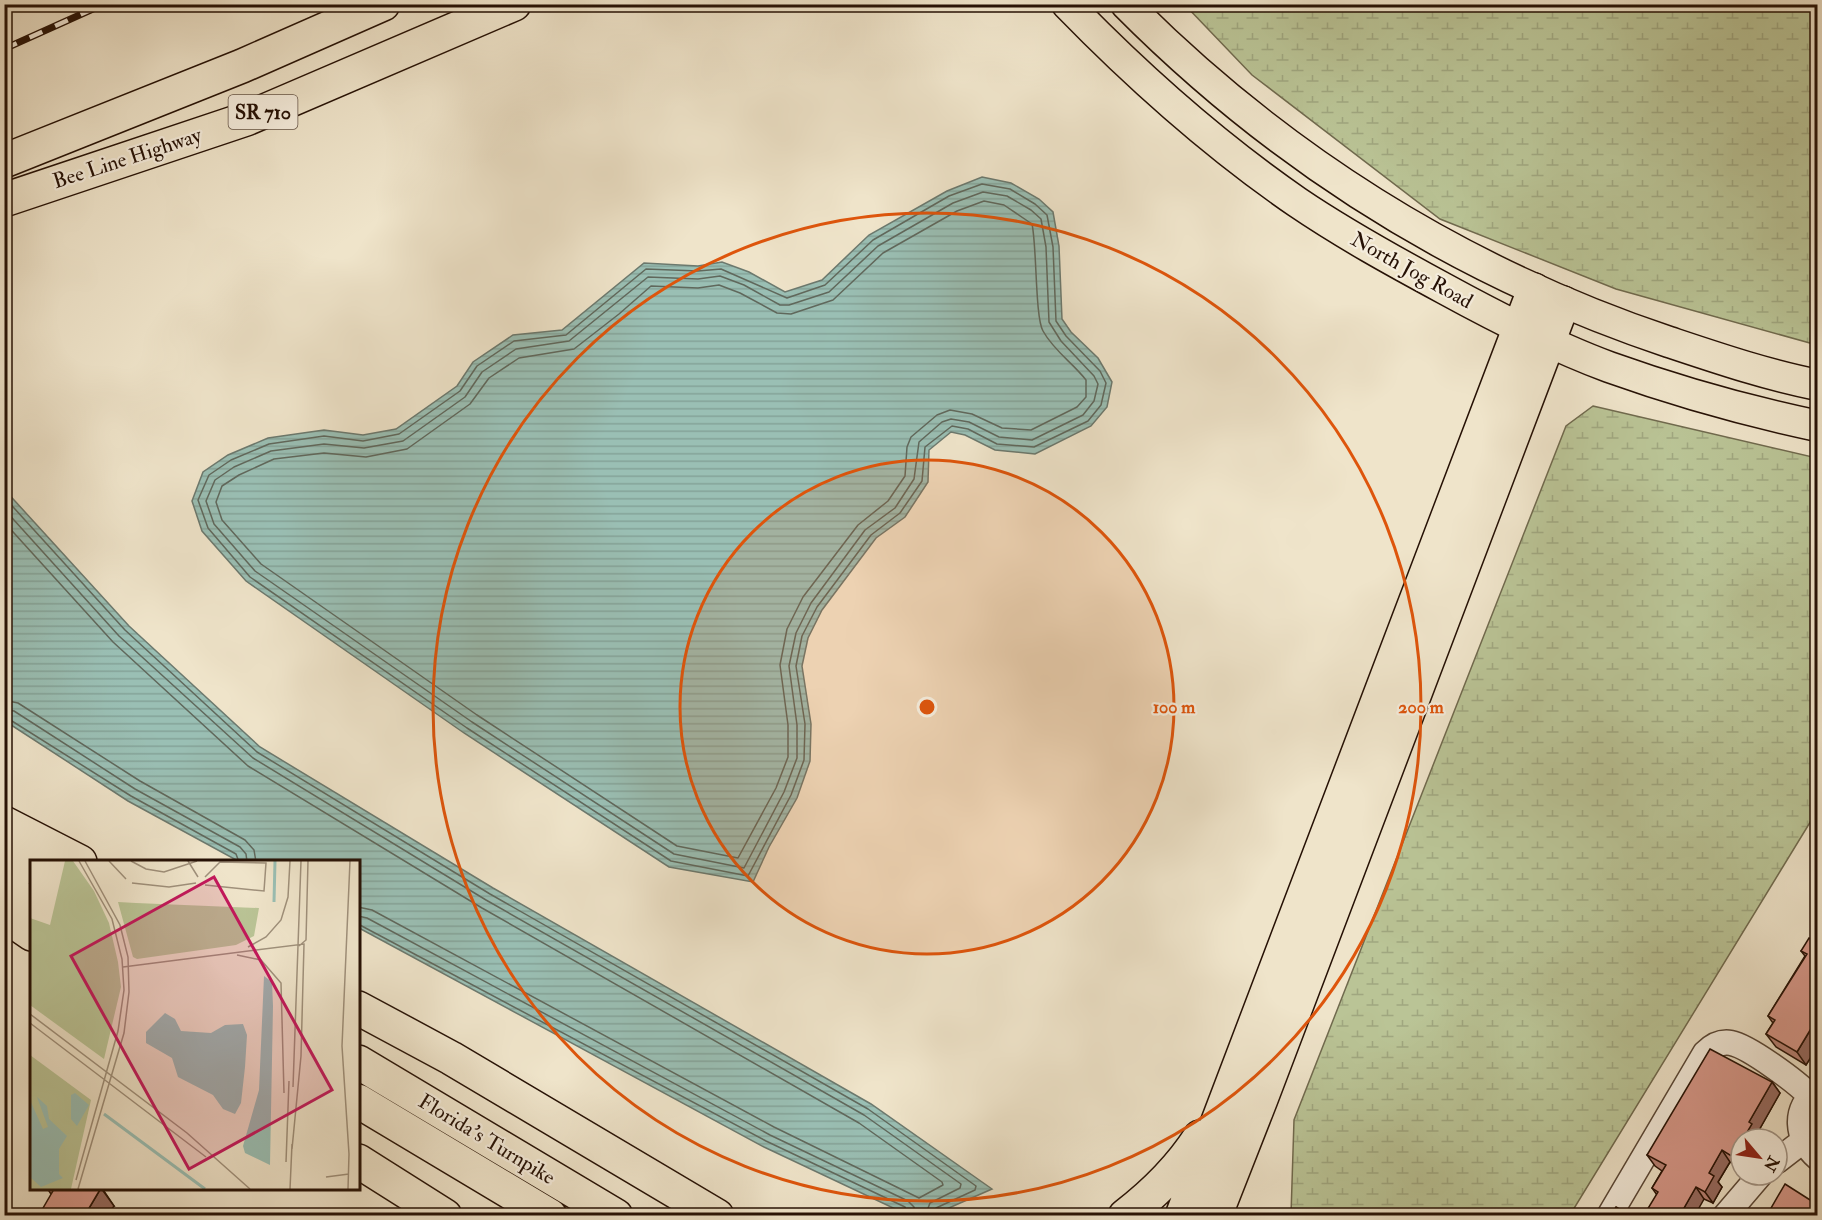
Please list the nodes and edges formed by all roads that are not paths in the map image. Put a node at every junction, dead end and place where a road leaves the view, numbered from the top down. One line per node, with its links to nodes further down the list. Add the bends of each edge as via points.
1 (383, 4): 5 (highway, Bee Line Highway / SR 710, via 242,66)
2 (514, 4): 6 (highway, Bee Line Highway / SR 710, via 246,118)
3 (1067, 4): 8 (main road, North Jog Road, via 1129,68 1202,130 1296,201 1377,252)
4 (1126, 4): 7 (main road, North Jog Road, via 1228,101 1317,168 1411,227)
5 (4, 161)
6 (4, 200)
7 (1548, 296): 8 (highway); 9 (highway); 10 (main road, North Jog Road, via 1620,326 1712,357)
8 (1519, 327): 9 (main road, North Jog Road); 12 (highway)
9 (1549, 341): 11 (main road, North Jog Road, via 1618,370); 13 (highway)
10 (1818, 385)
11 (1818, 426)
12 (1385, 682): 13 (street); 24 (highway)
13 (1416, 693): 26 (highway)
14 (4, 823): 16 (highway)
15 (4, 851): 17 (highway)
16 (78, 860)
17 (30, 866)
18 (4, 888): 19 (highway)
19 (30, 903)
20 (4, 915): 21 (highway)
21 (30, 933)
22 (360, 1009): 35 (highway, via 451,1058)
23 (360, 1063): 34 (highway, Florida's Turnpike)
24 (1228, 1092): 36 (highway, via 1184,1163); 37 (highway)
25 (1814, 1093): 28 (street, via 1801,1112 1799,1131); 40 (street, via 1740,1047 1731,1043 1712,1046)
26 (1262, 1099): 38 (highway); 39 (highway)
27 (360, 1102): 33 (highway, Florida's Turnpike)
28 (1810, 1149): 29 (street)
29 (1789, 1157)
30 (360, 1162): 32 (highway)
31 (1750, 1187): 41 (street)
32 (445, 1215)
33 (550, 1215)
34 (616, 1215)
35 (717, 1215)
36 (1125, 1215)
37 (1182, 1215)
38 (1215, 1215)
39 (1238, 1215)
40 (1609, 1215)
41 (1725, 1215)

